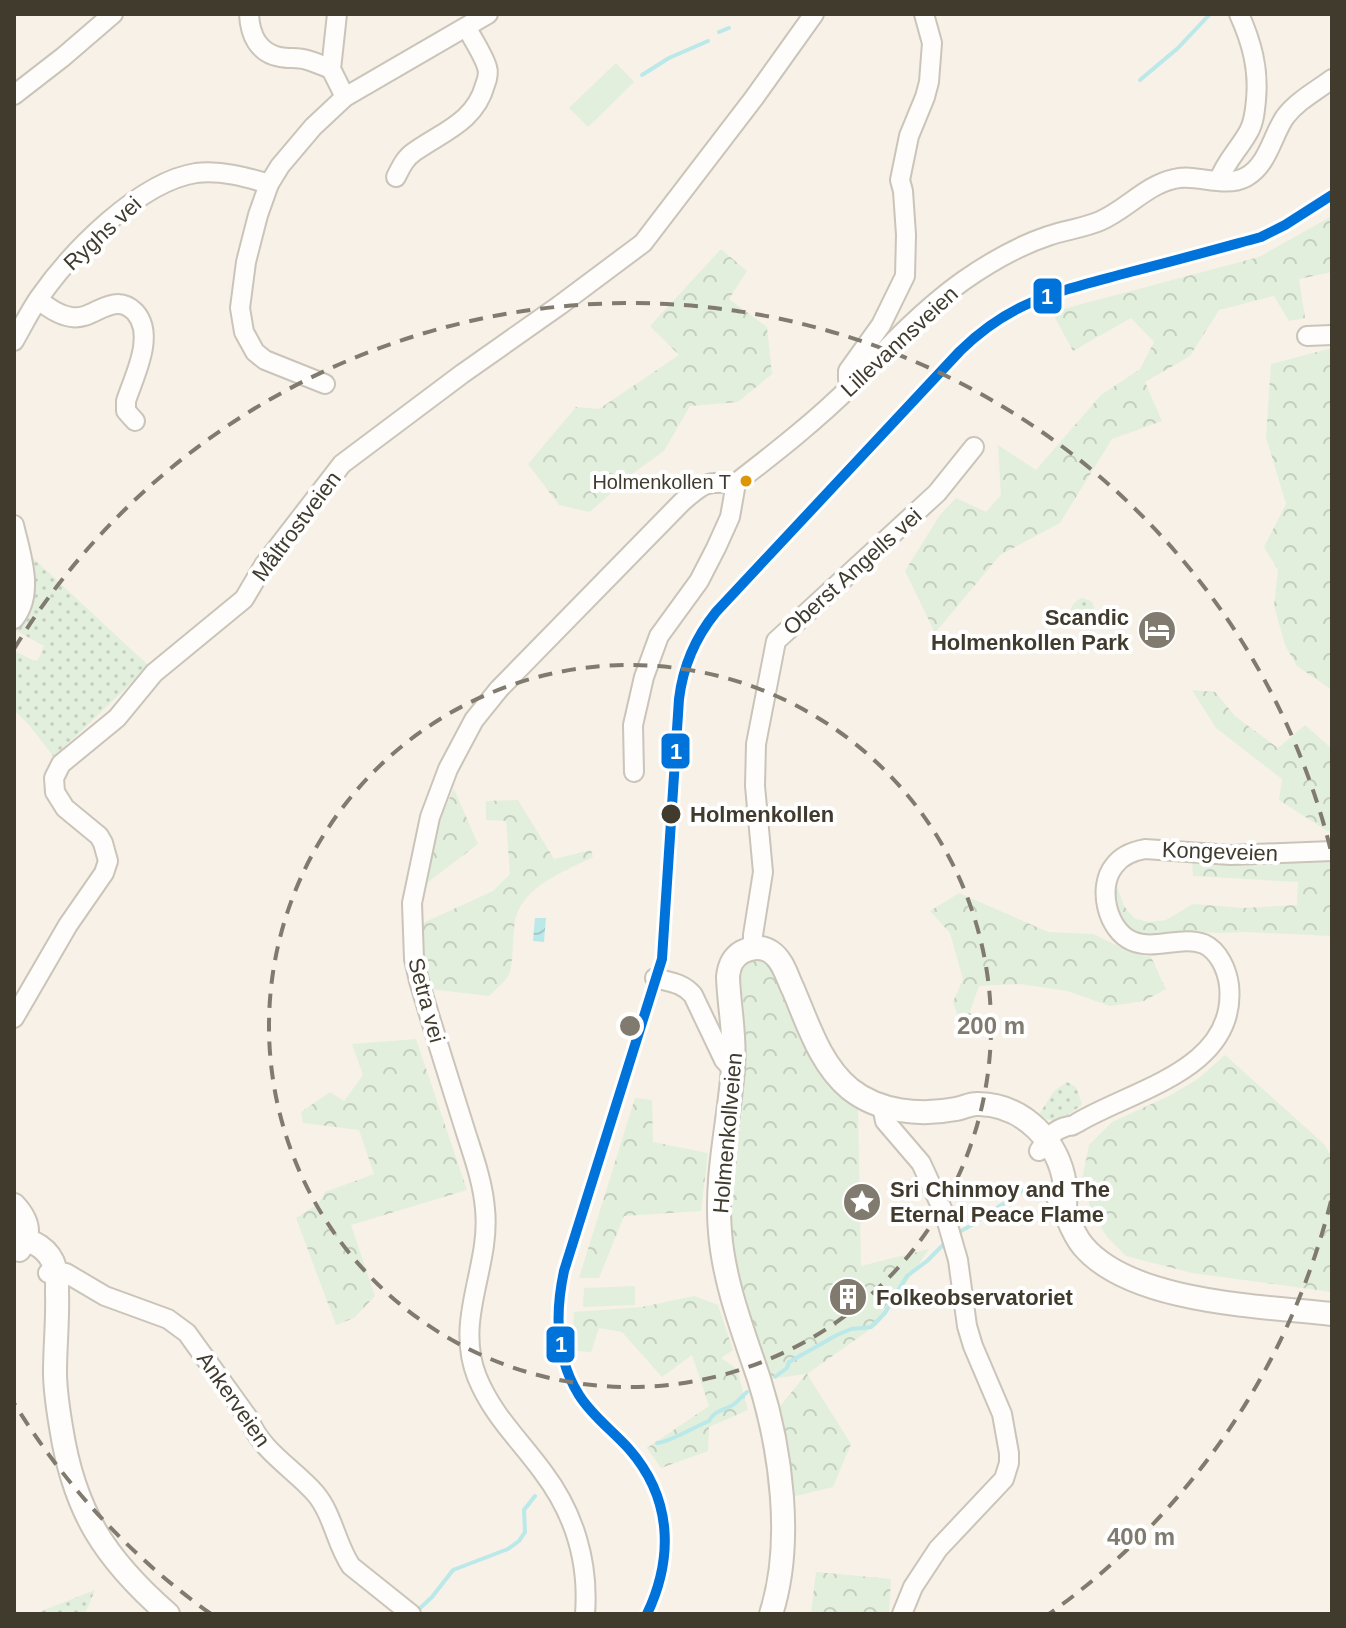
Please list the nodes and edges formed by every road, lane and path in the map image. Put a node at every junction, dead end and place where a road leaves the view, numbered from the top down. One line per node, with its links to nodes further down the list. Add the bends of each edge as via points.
1 (113, 14): 11 (street)
2 (249, 14): 9 (street, via 258,46 269,54)
3 (337, 14): 9 (street)
4 (488, 14): 8 (street)
5 (814, 14): 31 (street, Måltrostveien, via 643,243 342,464 244,599 154,673 117,718 61,764 55,792 65,808 99,836 108,861)
6 (924, 14): 21 (street, via 932,43 929,82 900,180 905,276 881,325 848,371)
7 (1239, 14): 14 (street, via 1257,70 1254,117)
8 (467, 28): 12 (street); 13 (street, via 488,69 479,102 465,119 408,157)
9 (331, 69): 12 (street)
10 (1332, 79): 14 (street, Lillevannsveien, via 1289,112 1250,174)
11 (14, 95)
12 (345, 97): 15 (street, via 313,127)
13 (396, 177)
14 (1219, 180): 21 (street, Lillevannsveien, via 1172,179 1100,222 1018,248 931,306)
15 (269, 184): 16 (street, Ryghs vei, via 207,172 162,184 95,235); 20 (street, via 246,262 240,308 244,332 265,360)
16 (38, 300): 19 (street, Ryghs vei); 22 (street, via 70,317 117,304 137,313 144,343 126,401 126,411)
17 (1332, 335): 18 (street)
18 (1307, 336)
19 (14, 341)
20 (325, 384)
21 (851, 386): 24 (street, Lillevannsveien)
22 (135, 421)
23 (974, 447): 29 (street, Oberst Angells vei, via 937,493 776,641 756,744 763,872)
24 (736, 483): 27 (street, via 730,517 716,548 659,636 644,677 633,725); 41 (street, Setra vei, via 702,485 682,502 474,720 430,817 412,903 419,981 478,1170 485,1209 484,1249 468,1329 475,1372 491,1407 564,1503 582,1558)
25 (14, 525): 26 (street, via 26,583)
26 (14, 619)
27 (634, 772)
28 (1332, 851): 34 (street, Kongeveien, via 1231,855 1145,849 1115,864 1106,895 1119,932 1145,944 1187,941 1208,947 1226,972 1228,1002 1220,1031 1195,1060 1156,1086 1090,1115 1066,1139)
29 (753, 948): 32 (main road, Holmenkollveien, via 734,958 729,969); 33 (main road, via 767,950 780,962 830,1068 858,1095)
30 (655, 978): 32 (street, via 676,983 693,995)
31 (14, 1018)
32 (733, 1070): 42 (main road, Holmenkollveien, via 719,1173 720,1232 729,1287 760,1382 781,1485 780,1580)
33 (882, 1106): 34 (main road, via 905,1111 987,1104 1027,1120 1040,1130); 43 (street, via 885,1121 921,1163 949,1225 967,1326 1002,1414 1009,1453 1004,1479 938,1549)
34 (1046, 1146): 38 (main road, via 1059,1163 1065,1210 1075,1234 1108,1267 1169,1292)
35 (14, 1205): 36 (main road, via 27,1233)
36 (17, 1244): 37 (main road)
37 (54, 1278): 39 (main road, via 56,1391 77,1493 107,1551); 40 (street, Ankerveien, via 66,1273 113,1299 168,1319 187,1333 253,1430 316,1494 351,1566)
38 (1332, 1314)
39 (168, 1614)
40 (411, 1614)
41 (585, 1614)
42 (771, 1614)
43 (902, 1614)

